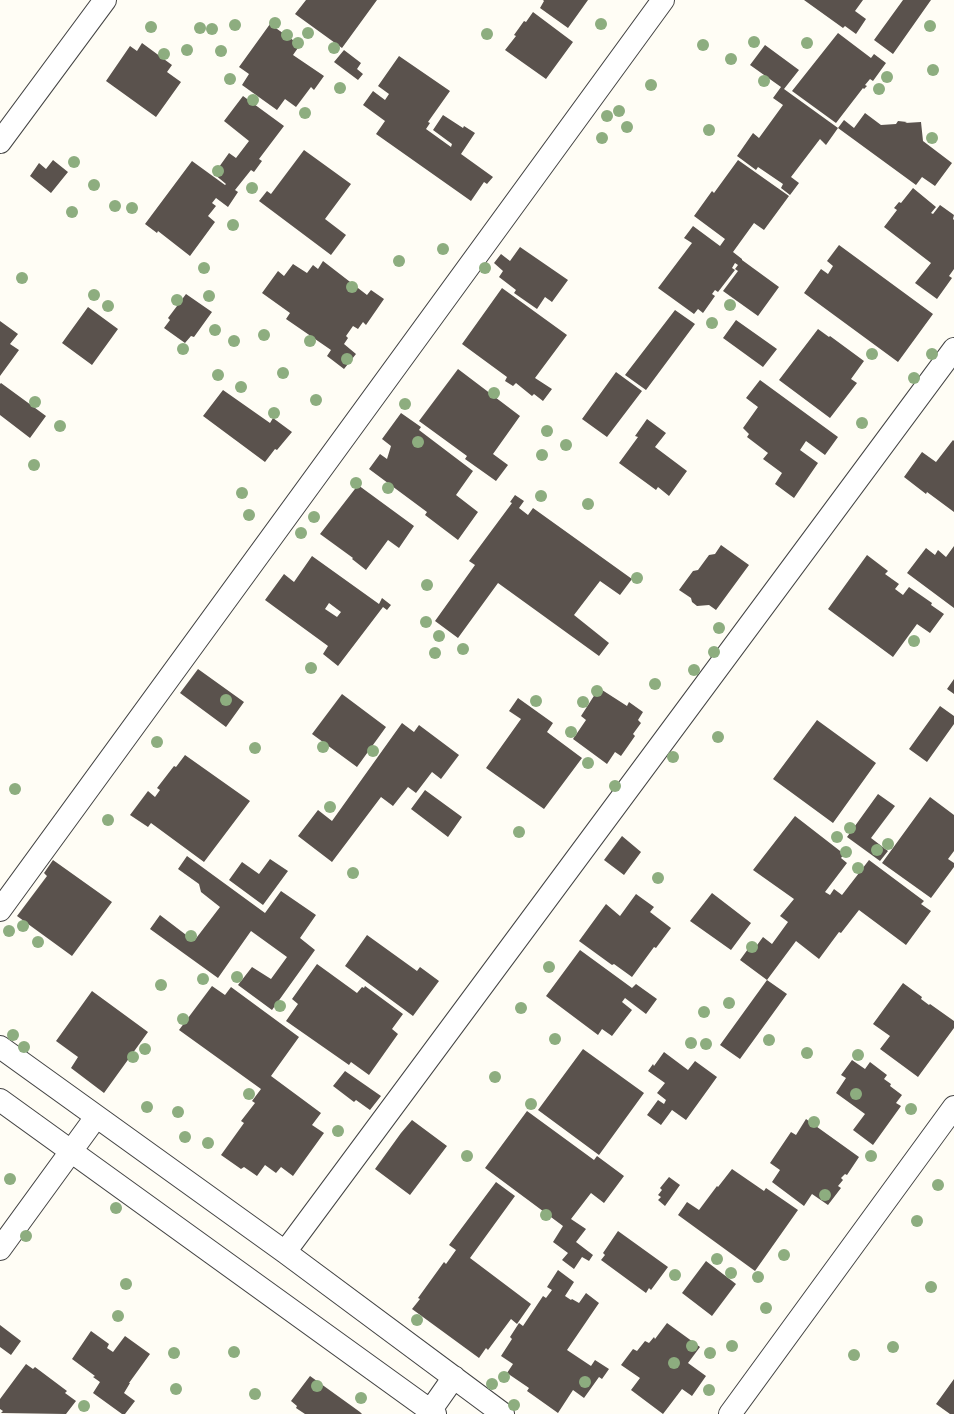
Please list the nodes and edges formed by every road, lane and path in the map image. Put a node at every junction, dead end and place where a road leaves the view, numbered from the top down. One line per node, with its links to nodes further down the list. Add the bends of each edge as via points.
1 (105, 0): 3 (street)
2 (663, 0): 5 (street)
3 (0, 142)
4 (954, 349): 12 (street)
5 (0, 910)
6 (0, 1047): 9 (street)
7 (0, 1100): 10 (street)
8 (954, 1107): 16 (street)
9 (96, 1117): 10 (street); 12 (street)
10 (71, 1152): 11 (street); 14 (street)
11 (0, 1249)
12 (285, 1252): 13 (street)
13 (454, 1377): 14 (street); 15 (street)
14 (431, 1413)
15 (503, 1414)
16 (730, 1414)

